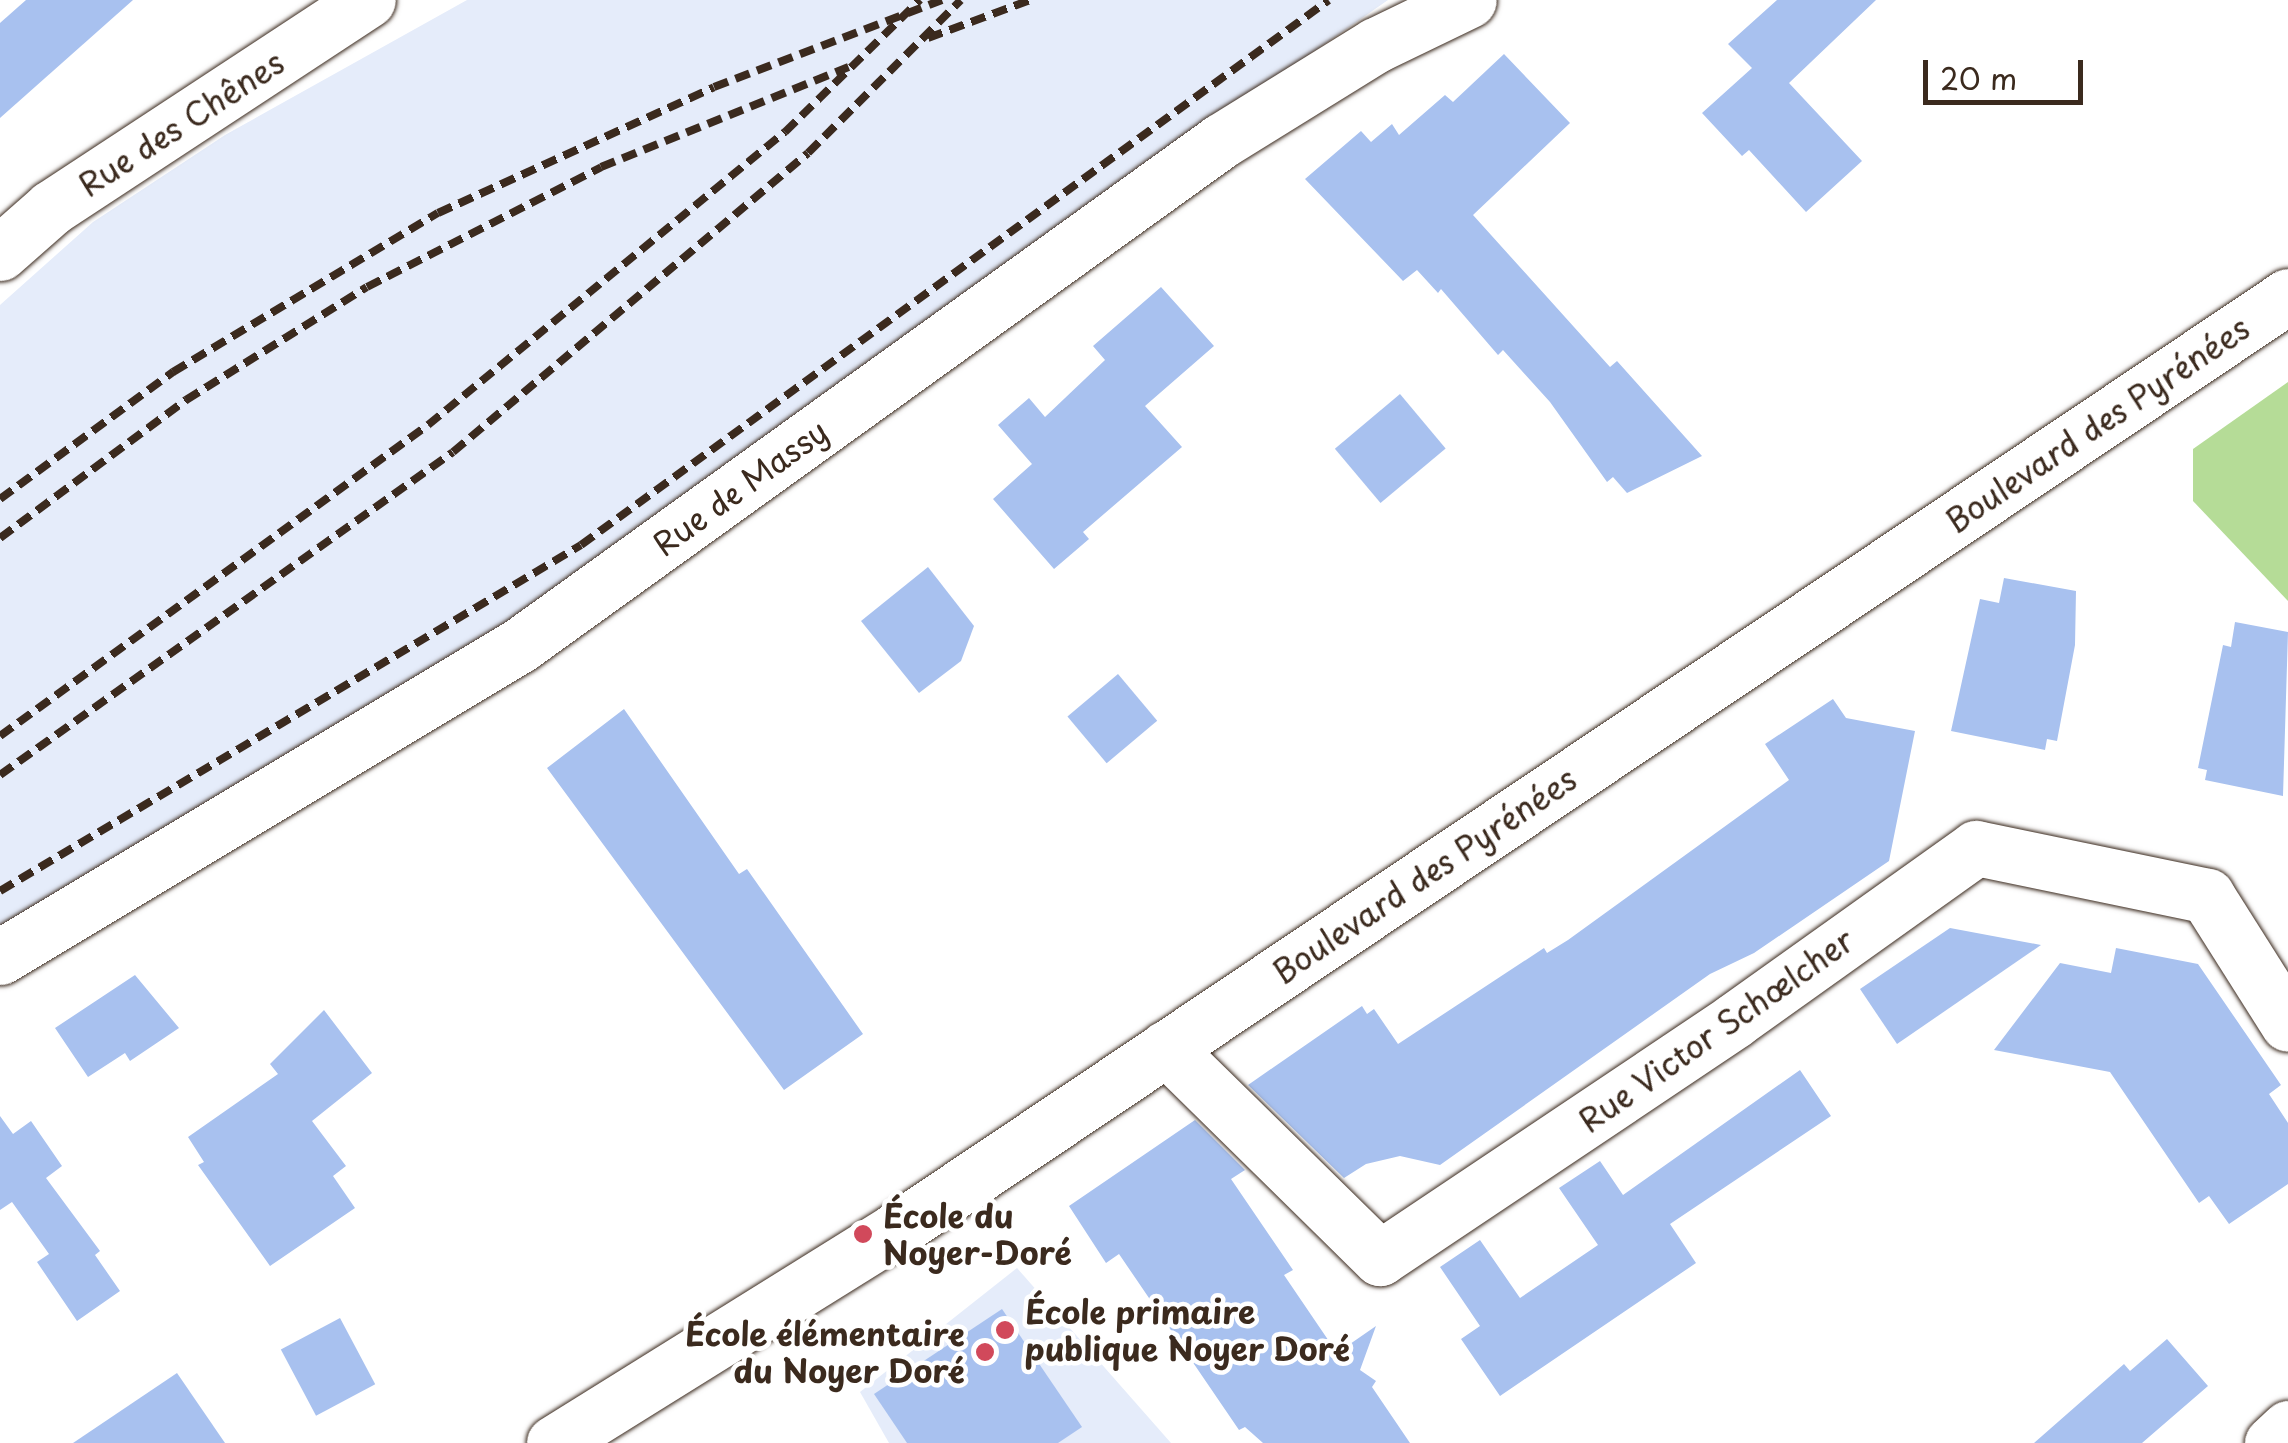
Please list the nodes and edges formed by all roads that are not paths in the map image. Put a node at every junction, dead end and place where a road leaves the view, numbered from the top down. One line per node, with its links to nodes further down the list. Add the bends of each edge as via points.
1 (368, 0): 3 (street, Rue des Chênes, via 50,208)
2 (1469, 0): 5 (street, Rue de Massy, via 1376,46 1221,141 520,645)
3 (0, 253)
4 (2288, 296): 7 (street, Boulevard des Pyrénées)
5 (0, 956)
6 (2288, 1024): 7 (street, Rue Victor Schœlcher, via 2208,896 1976,848 1735,1020 1380,1258)
7 (1166, 1048): 9 (street, Boulevard des Pyrénées, via 837,1268)
8 (2288, 1428): 10 (street)
9 (554, 1443)
10 (2272, 1443)

